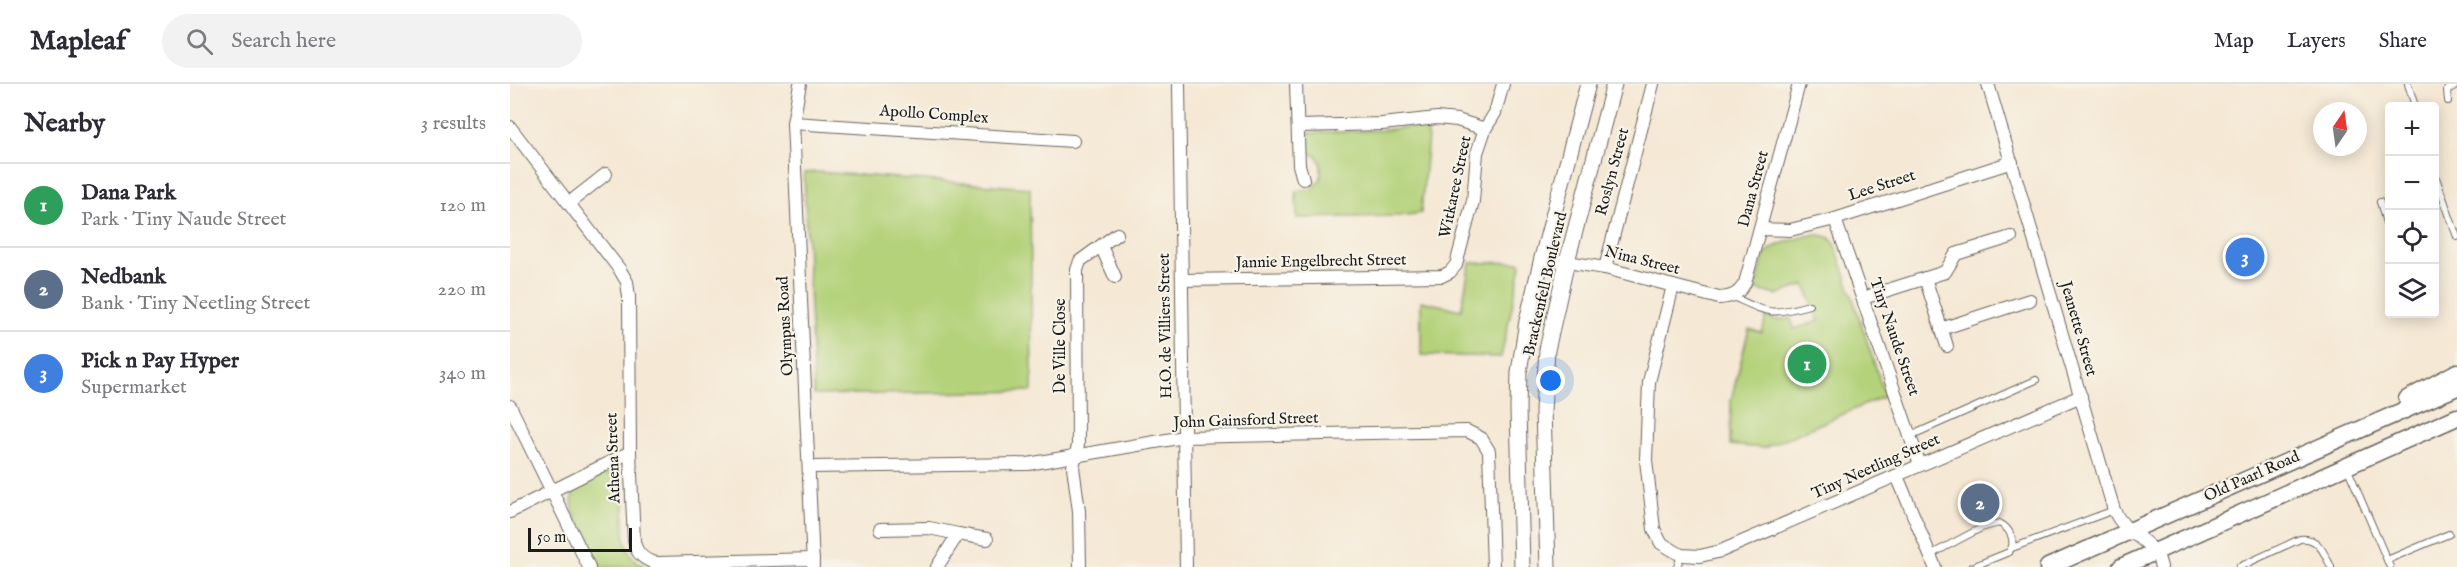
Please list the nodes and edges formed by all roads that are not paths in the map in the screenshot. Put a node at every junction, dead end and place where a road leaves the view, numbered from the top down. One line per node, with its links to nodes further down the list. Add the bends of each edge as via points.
1 (800, 84): 14 (street, Olympus Road)
2 (1179, 84): 38 (street, H.O. de Villiers Street)
3 (1296, 84): 15 (street)
4 (1503, 84): 17 (street, Witkaree Street, via 1495,113)
5 (1588, 84): 32 (street, Brackenfell Boulevard)
6 (1614, 84): 33 (street, Brackenfell Boulevard)
7 (1653, 84): 35 (street, Roslyn Street)
8 (1799, 84): 27 (street, Dana Street)
9 (1988, 84): 19 (street, Jeanette Street)
10 (2408, 84): 13 (lane)
11 (2457, 85): 12 (lane, via 2447,90)
12 (2448, 101)
13 (2414, 102)
14 (793, 123): 18 (street, Apollo Complex); 59 (street, Olympus Road)
15 (1298, 126): 17 (street, via 1446,118); 21 (street)
16 (510, 127): 24 (street, Athena Street)
17 (1485, 129): 34 (street, Witkaree Street, via 1473,201)
18 (1073, 141)
19 (2012, 162): 25 (street, Lee Street); 49 (street, Jeanette Street)
20 (606, 174): 24 (street)
21 (1303, 179)
22 (2439, 186): 30 (lane)
23 (2380, 202): 26 (lane)
24 (569, 203): 55 (street, Athena Street, via 620,270 628,289)
25 (1835, 219): 27 (street, Lee Street, via 1790,230); 41 (street, Tiny Naude Street)
26 (2385, 220)
27 (1760, 229): 40 (street, Dana Street, via 1746,283)
28 (1117, 234): 31 (street, De Ville Close)
29 (2011, 237): 37 (street, via 1956,254 1945,272)
30 (2457, 237)
31 (1101, 246): 36 (street); 56 (street, De Ville Close, via 1080,261 1077,270)
32 (1542, 258): 33 (street, Nina Street); 80 (street, Brackenfell Boulevard, via 1519,372)
33 (1567, 261): 35 (street, Nina Street); 81 (street, Brackenfell Boulevard, via 1544,378)
34 (1456, 265): 38 (street, Jannie Engelbrecht Street, via 1442,276)
35 (1605, 268): 39 (street, Nina Street)
36 (1114, 277)
37 (1925, 278): 41 (street); 44 (street)
38 (1182, 280): 54 (street, H.O. de Villiers Street)
39 (1673, 286): 40 (street, Nina Street, via 1719,298); 73 (street, via 1649,382 1646,460 1654,529 1661,543)
40 (1732, 297): 43 (lane, via 1772,313)
41 (1863, 298): 53 (street, Tiny Naude Street)
42 (2030, 300): 44 (street)
43 (1809, 305)
44 (1941, 329): 45 (street)
45 (1947, 346)
46 (2457, 372): 52 (main road, via 2401,402)
47 (2036, 380): 53 (lane)
48 (2457, 387): 52 (main road, Old Paarl Road)
49 (2081, 396): 57 (street, Tiny Neetling Street); 62 (street, Jeanette Street)
50 (510, 406): 61 (street)
51 (2457, 417): 58 (main road, Old Paarl Road)
52 (2367, 427): 65 (main road, Old Paarl Road)
53 (1910, 436): 57 (street, Tiny Naude Street)
54 (1184, 437): 56 (street, John Gainsford Street); 78 (street, H.O. de Villiers Street); 79 (street, John Gainsford Street, via 1472,432 1489,451)
55 (630, 452): 61 (street); 74 (street, Athena Street, via 634,541 644,559 657,563)
56 (1076, 456): 59 (street, John Gainsford Street, via 1028,464); 77 (street, De Ville Close, via 1073,466)
57 (1920, 465): 60 (street, Tiny Neetling Street)
58 (2347, 466): 71 (main road, Old Paarl Road); 72 (lane)
59 (809, 467): 74 (street, Olympus Road)
60 (1897, 476): 70 (street); 73 (street, Tiny Neetling Street, via 1721,551)
61 (552, 491): 63 (street); 75 (street)
62 (2114, 510): 65 (street, Jeanette Street); 69 (lane)
63 (510, 512)
64 (880, 529): 66 (street, via 929,528)
65 (2129, 531): 71 (street, Jeanette Street); 84 (main road, Old Paarl Road)
66 (958, 534): 68 (street); 76 (street)
67 (2449, 534): 72 (lane)
68 (987, 539)
69 (2012, 548): 70 (lane, via 2008,529 1999,523 1981,528); 83 (lane)
70 (1930, 555): 82 (street)
71 (2158, 560): 85 (main road, Old Paarl Road)
72 (2387, 560): 88 (lane)
73 (1679, 561)
74 (813, 563)
75 (589, 567)
76 (937, 567)
77 (1080, 567)
78 (1186, 567)
79 (1493, 567)
80 (1522, 567)
81 (1548, 567)
82 (1935, 567)
83 (1972, 567)
84 (2048, 567)
85 (2121, 567)
86 (2239, 567): 87 (lane, via 2300,539 2320,546)
87 (2331, 567)
88 (2390, 567)

